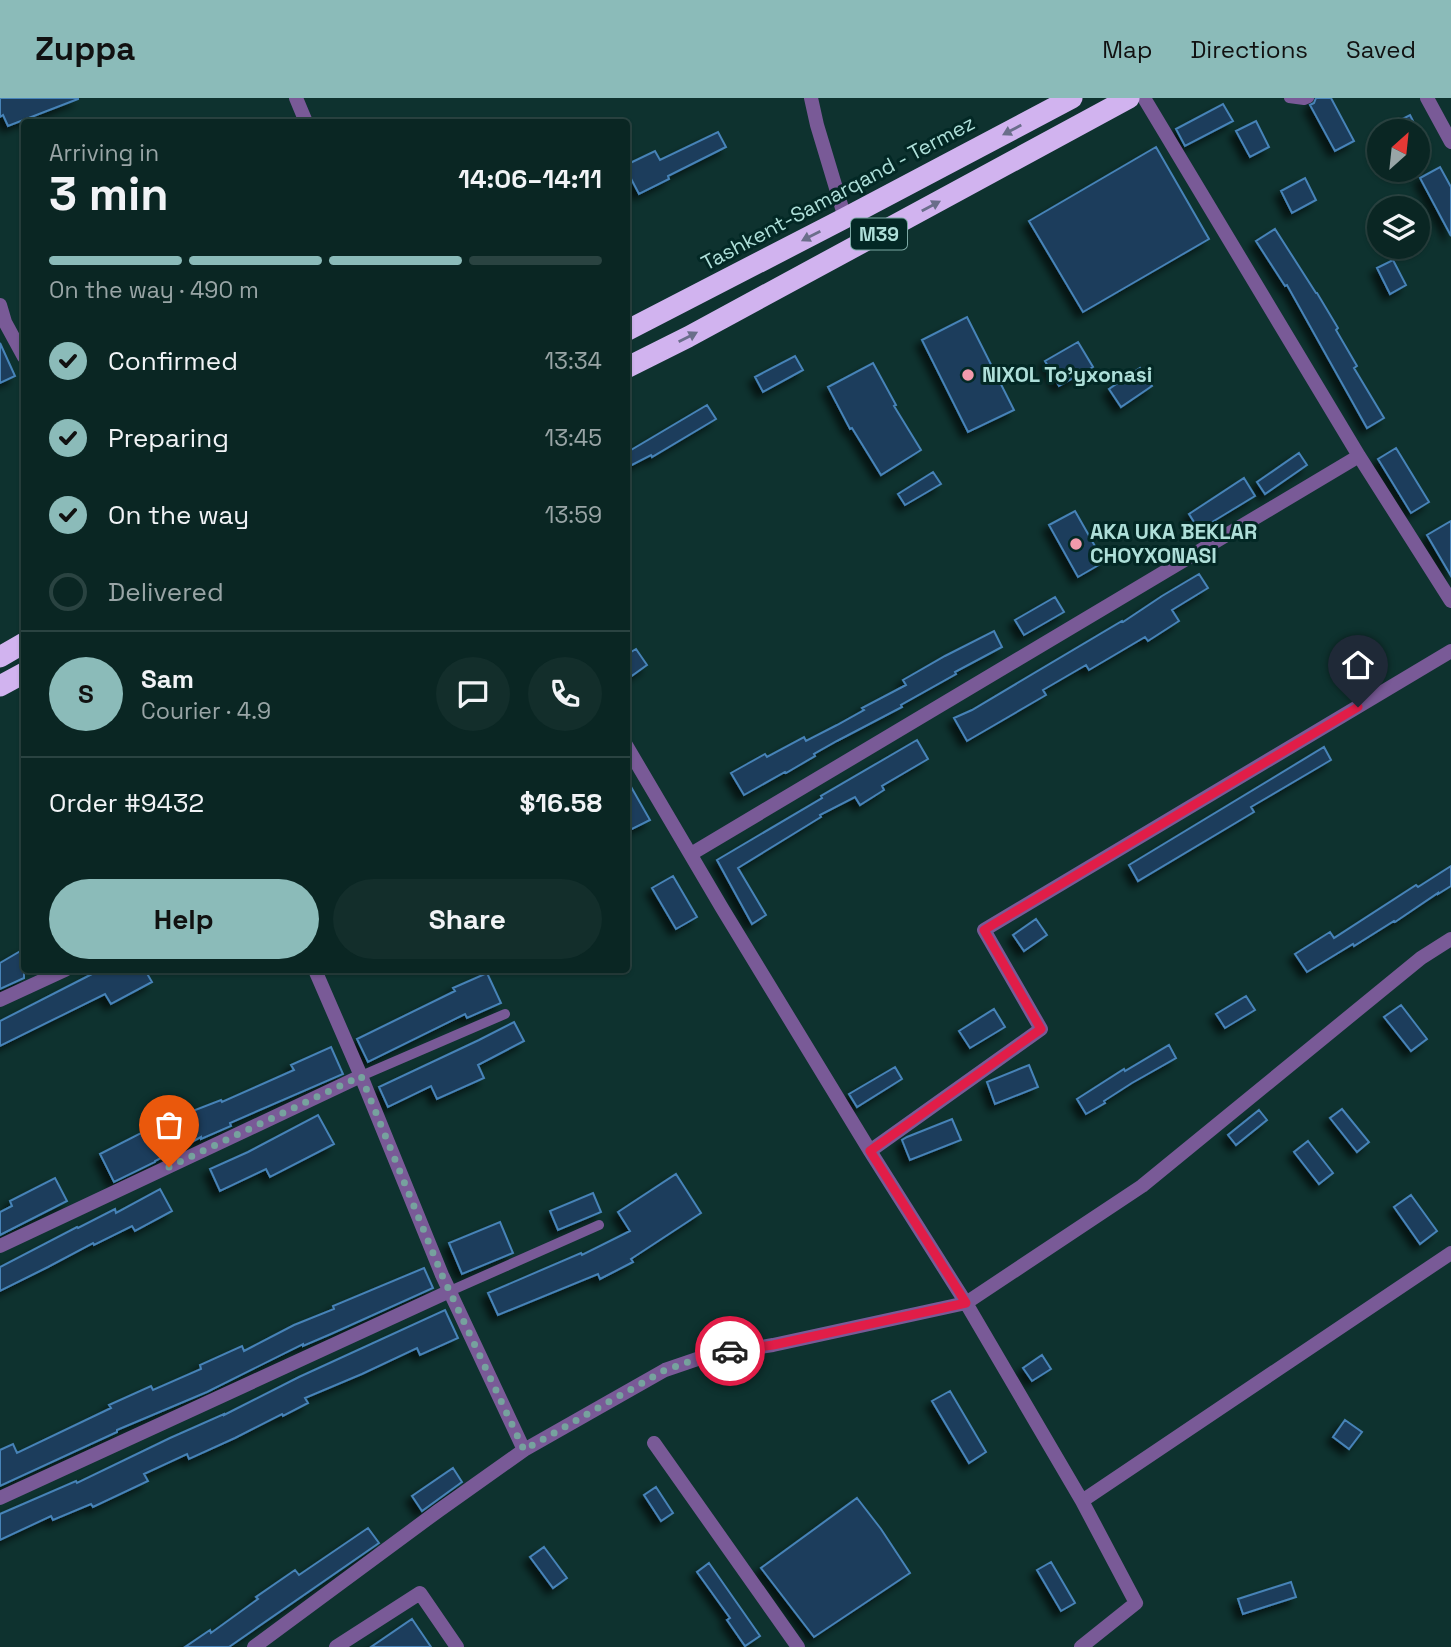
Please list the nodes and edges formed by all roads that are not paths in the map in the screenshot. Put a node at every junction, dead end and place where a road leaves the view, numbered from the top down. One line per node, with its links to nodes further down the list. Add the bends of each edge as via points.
1 (296, 98): 9 (street)
2 (811, 98): 11 (street)
3 (1072, 98): 11 (highway, Tashkent-Samarqand - Termez / M39, one-way to 11)
4 (1129, 98): 15 (highway, M39, one-way to 4)
5 (1144, 98): 16 (street)
6 (1289, 98): 7 (lane)
7 (1309, 98)
8 (1427, 98): 10 (street)
9 (305, 119)
10 (1451, 142)
11 (845, 218): 13 (highway, Tashkent-Samarqand - Termez / M39, one-way to 13)
12 (0, 305): 14 (street)
13 (630, 329)
14 (21, 351)
15 (630, 366)
16 (1359, 456): 17 (street); 24 (street)
17 (1451, 601)
18 (21, 645): 20 (highway)
19 (1451, 651): 31 (street, via 984,930 1041,1029)
20 (0, 657)
21 (21, 675): 22 (highway)
22 (0, 686)
23 (630, 752): 24 (street)
24 (691, 854): 31 (street)
25 (1451, 939): 36 (street, via 1421,958 1142,1186)
26 (58, 973): 28 (street)
27 (316, 973): 30 (street)
28 (0, 1000)
29 (505, 1014): 30 (lane)
30 (361, 1076): 33 (street); 35 (street)
31 (870, 1151): 36 (street)
32 (599, 1225): 35 (lane)
33 (0, 1246)
34 (1451, 1253): 40 (street)
35 (450, 1291): 38 (street); 39 (street)
36 (966, 1303): 38 (street, via 709,1355 665,1370); 40 (street)
37 (654, 1443): 44 (street)
38 (524, 1450): 41 (street)
39 (0, 1498)
40 (1082, 1501): 45 (street, via 1136,1603)
41 (254, 1647)
42 (336, 1647): 43 (street, via 420,1593)
43 (457, 1647)
44 (798, 1647)
45 (1081, 1647)

